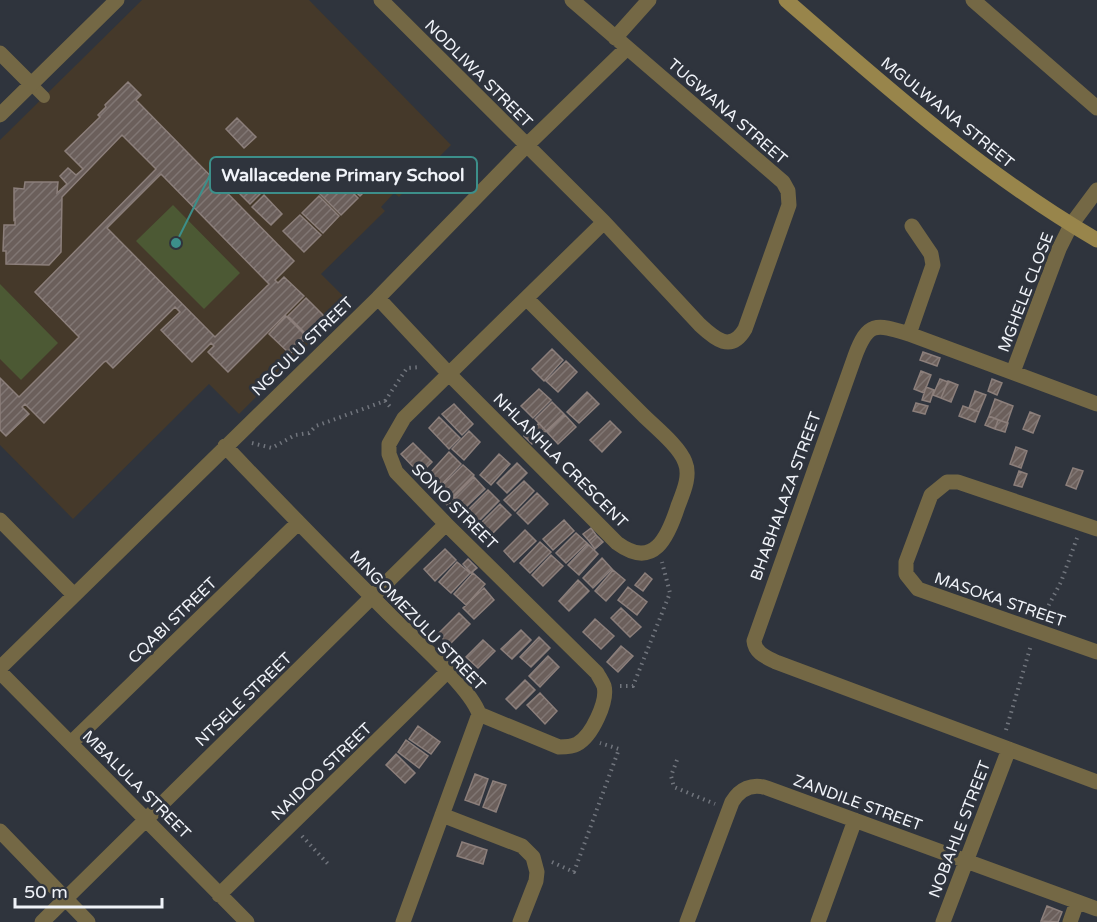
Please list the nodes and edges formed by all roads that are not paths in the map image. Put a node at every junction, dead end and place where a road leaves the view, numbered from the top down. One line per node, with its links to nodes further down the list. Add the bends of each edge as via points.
1 (117, 0): 9 (street)
2 (381, 0): 13 (street, NODLIWA STREET)
3 (572, 0): 7 (street, TUGWANA STREET)
4 (649, 0): 7 (street, NGCULU STREET)
5 (786, 0): 16 (street, MGULWANA STREET, via 1000,178)
6 (973, 0): 11 (street)
7 (621, 43): 13 (street, NGCULU STREET); 15 (street, TUGWANA STREET, via 783,182 789,205 745,329 740,337 725,342 700,325)
8 (0, 53): 9 (street)
9 (31, 84): 10 (lane); 12 (street)
10 (44, 97)
11 (1097, 108)
12 (0, 115)
13 (526, 146): 15 (street, TUGWANA STREET); 19 (street, NGCULU STREET)
14 (1097, 190): 16 (street, MGHELE CLOSE)
15 (604, 222): 20 (street, SONO STREET)
16 (1071, 225): 18 (street, MGULWANA STREET); 23 (street, MGHELE CLOSE)
17 (912, 226): 21 (street, via 931,254 933,265)
18 (1097, 240)
19 (378, 298): 22 (street, NHLANHLA CRESCENT); 25 (street, NGCULU STREET)
20 (527, 299): 22 (street, SONO STREET); 22 (street, NHLANHLA CRESCENT, via 682,455 687,473 685,486 666,538 658,546 639,554 617,543)
21 (909, 334): 23 (street, BHABHALAZA STREET); 37 (street, BHABHALAZA STREET, via 878,326 860,342 755,633 754,648 776,662)
22 (445, 369): 28 (street, SONO STREET, via 402,420 389,444 389,454 396,471)
23 (1013, 372): 24 (street, BHABHALAZA STREET)
24 (1097, 405)
25 (225, 446): 27 (street, MNGOMEZULU STREET); 30 (street, NGCULU STREET)
26 (0, 520): 30 (street)
27 (298, 523): 31 (street, MNGOMEZULU STREET); 36 (street, CQABI STREET)
28 (446, 524): 31 (street, NTSELE STREET); 35 (street, SONO STREET, via 597,673 604,687 597,719 577,745 559,747)
29 (1097, 529): 32 (street, MASOKA STREET, via 958,482 947,482 931,495 906,562 906,574 918,589)
30 (74, 595): 33 (street, NGCULU STREET)
31 (372, 597): 34 (street, MNGOMEZULU STREET); 40 (street, NTSELE STREET)
32 (1097, 652)
33 (0, 670): 36 (street, MBALULA STREET)
34 (447, 672): 35 (street, MNGOMEZULU STREET, via 472,699); 44 (street, NAIDOO STREET)
35 (479, 714): 39 (street, MNGOMEZULU STREET)
36 (71, 743): 40 (street, MBALULA STREET)
37 (1005, 748): 38 (street); 43 (street, NOBAHLE STREET)
38 (1097, 782)
39 (442, 815): 51 (street, MNGOMEZULU STREET); 52 (street, via 529,852 536,864 536,880)
40 (146, 819): 44 (street, MBALULA STREET); 45 (street, NTSELE STREET)
41 (855, 820): 43 (street, ZANDILE STREET); 53 (street, ZANDILE STREET, via 761,786 741,790 729,809); 54 (street)
42 (0, 831): 45 (street)
43 (966, 861): 46 (street, ZANDILE STREET); 55 (street, NOBAHLE STREET)
44 (219, 895): 50 (street, MBALULA STREET)
45 (65, 899): 48 (street, NTSELE STREET); 49 (street)
46 (1077, 902): 47 (street, ZANDILE STREET); 56 (street)
47 (1097, 909)
48 (42, 922)
49 (88, 922)
50 (247, 922)
51 (402, 922)
52 (520, 922)
53 (687, 922)
54 (818, 922)
55 (943, 922)
56 (1070, 922)

